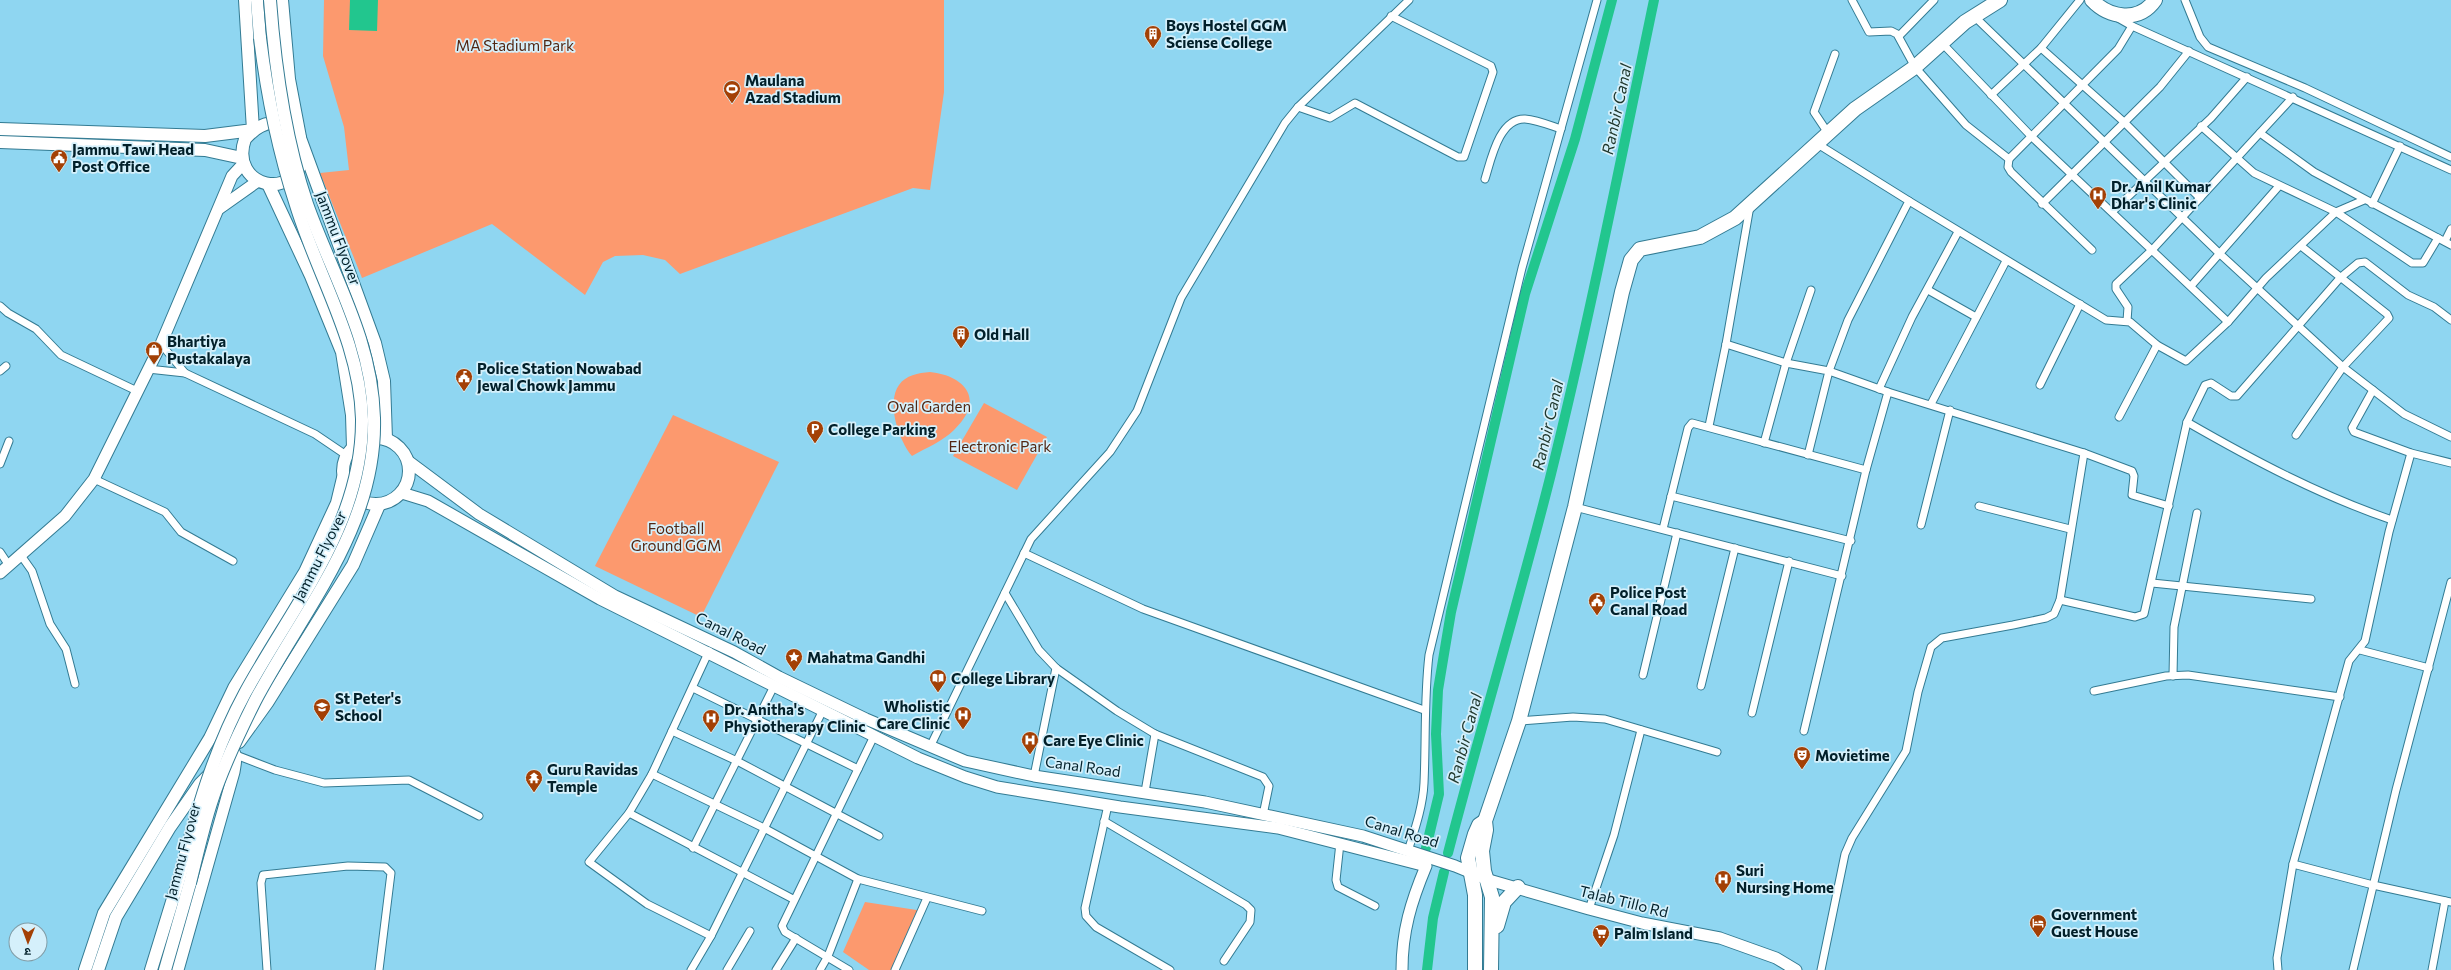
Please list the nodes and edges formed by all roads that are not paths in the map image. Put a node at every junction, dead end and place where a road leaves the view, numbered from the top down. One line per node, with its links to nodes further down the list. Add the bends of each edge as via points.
1 (244, 0): 35 (main road)
2 (257, 0): 216 (main road, Jammu Flyover, bridge, via 268,98 296,206 352,349 359,384 362,420 360,455 351,497 338,533 316,576 245,693 218,749 199,801 173,901)
3 (270, 0): 217 (main road, Jammu Flyover, bridge, via 280,97 307,203 364,346 372,382 372,454 366,494 350,536 327,581 257,698 229,754 211,802)
4 (282, 0): 38 (main road, via 287,65)
5 (1409, 0): 14 (street)
6 (1597, 0): 33 (street)
7 (1852, 0): 17 (street, via 1870,32 1891,31)
8 (1934, 0): 17 (street)
9 (2000, 0): 15 (highway)
10 (2089, 0): 13 (highway); 19 (street)
11 (2155, 0): 13 (highway, via 2141,12 2127,16)
12 (2185, 0): 44 (street, via 2200,37 2208,47 2305,88)
13 (2114, 15): 16 (street)
14 (1390, 16): 29 (street); 29 (street, via 1491,66 1493,72 1464,157 1458,157 1355,103 1330,118)
15 (1974, 16): 18 (highway); 22 (street)
16 (2132, 26): 20 (street); 25 (street, via 2118,49)
17 (1900, 38): 23 (street)
18 (1941, 42): 23 (highway); 26 (street)
19 (2041, 48): 22 (street); 25 (street)
20 (2189, 51): 24 (street); 30 (street, via 2160,87)
21 (1835, 54): 34 (street, via 1814,111)
22 (2023, 64): 26 (street); 28 (street)
23 (1915, 67): 34 (highway); 46 (street, via 1966,125)
24 (2247, 76): 27 (street); 31 (street)
25 (2083, 86): 28 (street); 30 (street)
26 (1991, 95): 37 (street)
27 (2293, 97): 36 (street); 42 (street)
28 (2064, 104): 37 (street); 40 (street)
29 (1298, 107): 135 (street, via 1285,123 1181,298 1137,411 1115,446 1044,522)
30 (2124, 122): 40 (street); 48 (street)
31 (2201, 126): 45 (street); 48 (street)
32 (0, 129): 35 (main road, via 205,136)
33 (1561, 129): 51 (street, via 1524,119 1507,126 1500,136); 161 (street, via 1522,268 1429,655)
34 (1825, 129): 41 (highway)
35 (253, 130): 38 (main road, via 263,124 277,123 290,128); 47 (main road, via 245,139)
36 (2260, 133): 45 (street); 56 (street, via 2314,172 2340,184)
37 (2031, 136): 46 (street); 50 (street)
38 (300, 138): 43 (main road)
39 (0, 142): 47 (main road, via 206,150)
40 (2104, 142): 50 (street); 52 (street)
41 (1816, 143): 57 (street); 60 (highway)
42 (2400, 146): 49 (street); 59 (street)
43 (304, 151): 53 (main road, via 303,162 298,172 284,182); 107 (main road, via 374,343 384,381)
44 (2451, 157)
45 (2237, 158): 54 (street, via 2254,173); 55 (street)
46 (2009, 159): 58 (street, via 2008,167 2011,172)
47 (243, 161): 53 (main road, via 247,172); 61 (main road, via 232,176)
48 (2163, 163): 52 (street); 55 (street)
49 (2451, 170)
50 (2073, 176): 58 (street); 62 (street)
51 (1485, 179)
52 (2144, 180): 62 (street); 64 (street)
53 (263, 183): 61 (main road); 110 (main road, via 311,276 342,352 350,400)
54 (2279, 186): 63 (street); 71 (street)
55 (2200, 198): 64 (street)
56 (2364, 200): 59 (street); 63 (street)
57 (1909, 201): 66 (street); 92 (street, via 1848,320)
58 (2042, 204): 70 (street)
59 (2372, 204): 67 (street)
60 (1750, 206): 86 (street); 125 (highway, via 1724,226 1700,237 1640,249 1631,260)
61 (220, 208): 85 (main road)
62 (2113, 212): 69 (street)
63 (2336, 212): 67 (street, via 2412,263 2423,263); 68 (street)
64 (2183, 216): 69 (street); 71 (street)
65 (2451, 228): 67 (street)
66 (1958, 232): 72 (street); 77 (street)
67 (2445, 241)
68 (2301, 246): 73 (street); 75 (street)
69 (2153, 249): 74 (street); 82 (street, via 2116,284 2116,289 2128,307)
70 (2092, 250)
71 (2220, 254): 74 (street); 75 (street)
72 (2006, 261): 78 (street); 80 (street)
73 (2340, 278): 81 (street, via 2358,263 2365,262 2408,295 2434,307); 84 (street); 90 (street, via 2389,318)
74 (2191, 286): 83 (street)
75 (2256, 288): 83 (street); 84 (street)
76 (1811, 290): 88 (street)
77 (1928, 290): 80 (street); 96 (street, via 1912,317)
78 (2080, 304): 82 (street, via 2106,320); 95 (street)
79 (0, 306): 98 (street, via 36,329 60,355)
80 (1976, 317): 100 (street)
81 (2451, 320)
82 (2128, 321): 87 (street)
83 (2228, 322): 87 (street, via 2186,361)
84 (2297, 326): 90 (street); 103 (street, via 2237,396 2231,396 2211,383 2205,385)
85 (161, 344): 91 (main road); 94 (street)
86 (1726, 344): 88 (street); 104 (street)
87 (2157, 345): 102 (street)
88 (1786, 363): 92 (street); 109 (street)
89 (6, 366): 93 (street)
90 (2343, 367): 97 (street); 105 (street)
91 (148, 370): 94 (street); 98 (main road)
92 (1829, 371): 96 (street); 113 (street)
93 (0, 372)
94 (185, 372): 110 (street)
95 (2040, 385)
96 (1879, 389): 99 (street)
97 (2373, 390): 106 (street, via 2404,414); 111 (street, via 2353,431)
98 (137, 391): 119 (main road)
99 (1888, 392): 100 (street); 117 (street)
100 (1931, 404): 101 (street)
101 (1950, 410): 112 (street); 128 (street)
102 (2119, 417)
103 (2187, 422): 124 (street); 127 (street, via 2302,484 2341,502)
104 (1709, 426): 109 (street); 121 (street, via 1695,422 1688,428)
105 (2296, 435)
106 (2451, 436)
107 (386, 439): 110 (main road, via 368,438); 114 (main road, via 403,452)
108 (9, 441): 116 (street)
109 (1764, 443): 113 (street)
110 (350, 451): 118 (main road, via 343,466)
111 (2411, 453): 115 (street); 127 (street)
112 (2084, 454): 124 (street, via 2132,471 2132,495); 129 (street)
113 (1808, 455): 117 (street)
114 (408, 461): 120 (main road, via 410,472); 147 (main road, Canal Road, via 479,514 615,596)
115 (2451, 463)
116 (0, 464)
117 (1866, 470): 132 (street)
118 (343, 478): 122 (main road, via 347,489 356,498 367,504); 170 (main road, via 337,503 305,572 234,688)
119 (94, 479): 136 (main road, via 65,516); 138 (street, via 165,512 181,532)
120 (402, 493): 122 (main road, via 392,501); 149 (main road, Canal Road, via 428,501 600,599)
121 (1671, 496): 130 (street); 132 (street)
122 (379, 505): 173 (main road, via 353,565)
123 (1980, 506): 129 (street)
124 (2169, 506): 142 (street)
125 (1575, 507): 130 (street); 164 (highway)
126 (2197, 513): 143 (street)
127 (2392, 520): 148 (street, via 2365,641)
128 (1921, 525)
129 (2070, 528): 146 (street)
130 (1663, 529): 131 (street)
131 (1677, 533): 133 (street); 152 (street)
132 (1850, 541): 140 (street)
133 (1735, 548): 137 (street); 156 (street)
134 (0, 552): 139 (street)
135 (1024, 553): 144 (street); 161 (street, via 1143,609)
136 (20, 554): 139 (main road); 154 (street, via 34,574 50,624 66,649)
137 (1789, 561): 140 (street); 162 (street)
138 (233, 562)
139 (3, 568)
140 (1842, 576): 167 (street)
141 (2451, 582): 151 (street)
142 (2152, 583): 143 (street); 146 (street, via 2146,610 2140,617)
143 (2183, 586): 145 (street); 153 (street, via 2174,627)
144 (1005, 594): 150 (street, via 1039,650); 172 (street)
145 (2311, 599)
146 (2060, 600): 232 (street, via 2054,614 2046,618 1942,638 1928,652 1910,740 1903,759 1852,838 1845,854)
147 (714, 643): 149 (street); 172 (main road, Canal Road, via 779,677)
148 (2360, 650): 151 (street); 159 (street, via 2350,658)
149 (708, 653): 155 (main road, Canal Road); 157 (street)
150 (1056, 668): 168 (street); 178 (street)
151 (2429, 668): 200 (street)
152 (1643, 675)
153 (2173, 676): 158 (street); 159 (street, via 2204,676)
154 (75, 684)
155 (774, 686): 160 (main road, Canal Road); 163 (street)
156 (1701, 686)
157 (693, 688): 163 (street); 165 (street)
158 (2094, 691)
159 (2340, 697): 195 (street)
160 (823, 710): 169 (main road, Canal Road); 171 (street)
161 (1424, 710): 193 (street, via 1424,783 1421,806)
162 (1752, 713)
163 (756, 721): 171 (street); 175 (street)
164 (1519, 721): 166 (street, via 1591,717); 188 (highway)
165 (672, 730): 175 (street); 177 (street)
166 (1641, 730): 174 (street); 206 (street, via 1614,835)
167 (1804, 731)
168 (1155, 734): 180 (street); 185 (street, via 1263,777 1269,786)
169 (874, 736): 176 (street); 182 (main road, Canal Road, via 918,758 984,783)
170 (210, 738): 173 (main road); 214 (main road, via 104,913)
171 (806, 744): 176 (street); 179 (street)
172 (930, 747): 178 (main road, Canal Road, via 982,766)
173 (235, 752): 186 (street, via 275,770 319,783 408,780); 215 (main road, via 200,784 170,827 116,917); 218 (main road, via 234,772)
174 (1718, 752)
175 (737, 761): 179 (street); 181 (street)
176 (858, 769): 184 (street)
177 (652, 774): 181 (street); 183 (street)
178 (1034, 776): 180 (main road, Canal Road)
179 (784, 786): 184 (street); 189 (street)
180 (1145, 792): 185 (main road, Canal Road)
181 (715, 805): 189 (street); 192 (street)
182 (1108, 805): 187 (street); 191 (main road, Canal Road, via 1278,828)
183 (629, 813): 192 (street); 209 (street, via 589,862 647,904)
184 (836, 813): 190 (street); 194 (street)
185 (1263, 815): 193 (main road, Canal Road, via 1363,836)
186 (479, 816)
187 (1104, 821): 213 (street, via 1246,905 1250,910 1250,922); 227 (street, via 1085,908 1086,916 1096,927)
188 (1485, 821): 197 (highway, via 1479,825 1468,858); 199 (highway, via 1482,860)
189 (764, 828): 194 (street); 196 (street)
190 (879, 836)
191 (1340, 843): 205 (street, via 1336,880 1338,887); 228 (main road, Canal Road, via 1426,866 1409,909 1402,947)
192 (693, 848): 196 (street)
193 (1408, 851): 197 (main road, Canal Road)
194 (815, 855): 198 (street); 203 (street)
195 (2293, 864): 200 (street); 233 (street, via 2277,958)
196 (742, 872): 203 (street); 209 (street)
197 (1472, 876): 199 (main road, Canal Road); 229 (highway)
198 (858, 879): 202 (street); 212 (street)
199 (1488, 880): 201 (main road, Talab Tillo Rd); 211 (highway, via 1492,897)
200 (2373, 885): 204 (street); 234 (street)
201 (1518, 887): 206 (main road, Talab Tillo Rd); 211 (highway, via 1504,902)
202 (927, 898): 207 (street); 226 (street)
203 (793, 899): 210 (street, via 782,926 785,932)
204 (2448, 902): 235 (street)
205 (1375, 906)
206 (1589, 909): 231 (main road, Talab Tillo Rd, via 1642,923 1720,938 1776,958)
207 (982, 911)
208 (750, 931): 222 (street)
209 (711, 936): 221 (street)
210 (796, 938): 212 (street); 223 (street)
211 (1490, 944): 230 (highway)
212 (828, 956): 224 (street); 225 (street)
213 (1224, 961)
214 (85, 970)
215 (98, 970)
216 (151, 970)
217 (165, 970)
218 (178, 970)
219 (267, 970): 220 (street, via 261,883 263,876 361,865 385,867 391,873)
220 (379, 970)
221 (691, 970)
222 (727, 970)
223 (776, 970)
224 (820, 970)
225 (849, 970)
226 (895, 970)
227 (1170, 970)
228 (1402, 970)
229 (1475, 970)
230 (1491, 970)
231 (1796, 970)
232 (1821, 970)
233 (2278, 970)
234 (2353, 970)
235 (2432, 970)

